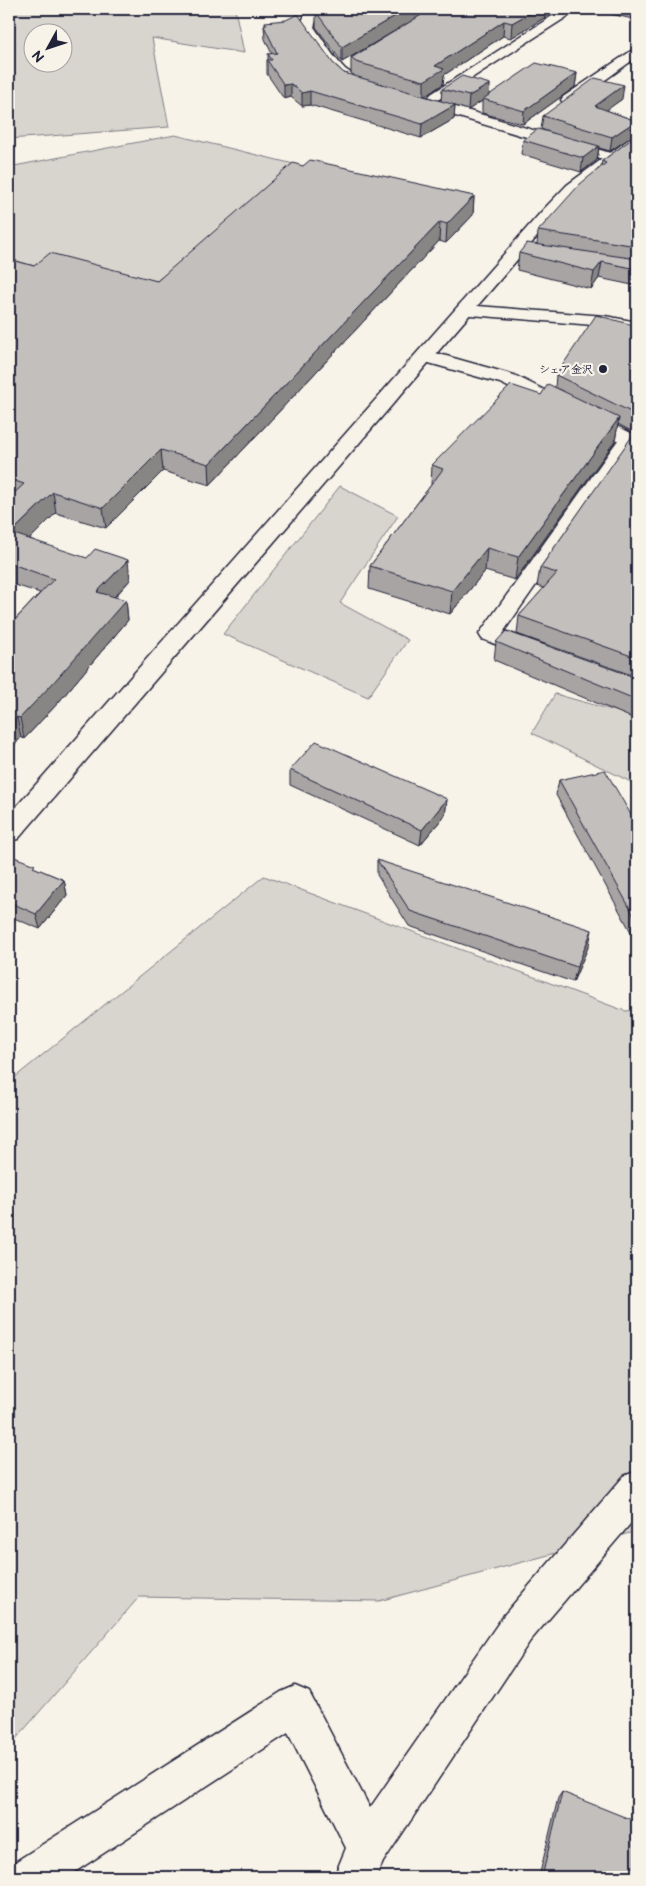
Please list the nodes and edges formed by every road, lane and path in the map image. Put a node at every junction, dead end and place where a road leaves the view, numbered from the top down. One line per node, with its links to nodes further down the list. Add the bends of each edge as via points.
1 (313, 9): 6 (street, via 307,27)
2 (572, 9): 9 (street)
3 (637, 51): 5 (street)
4 (355, 62): 6 (street)
5 (630, 62): 10 (street)
6 (339, 72): 7 (street, via 350,82)
7 (379, 90)
8 (408, 98): 9 (street)
9 (427, 103): 12 (street)
10 (555, 110)
11 (540, 121): 12 (street)
12 (524, 132): 14 (street)
13 (637, 140): 14 (street)
14 (612, 158): 15 (street, via 573,188 525,253)
15 (464, 310): 16 (street, via 605,321); 17 (street)
16 (637, 327)
17 (425, 356): 18 (street, via 507,379 629,438 490,634); 19 (street)
18 (555, 657)
19 (9, 832)
20 (637, 1489): 21 (street, via 517,1628)
21 (361, 1862): 22 (street, via 295,1706)
22 (30, 1877)

